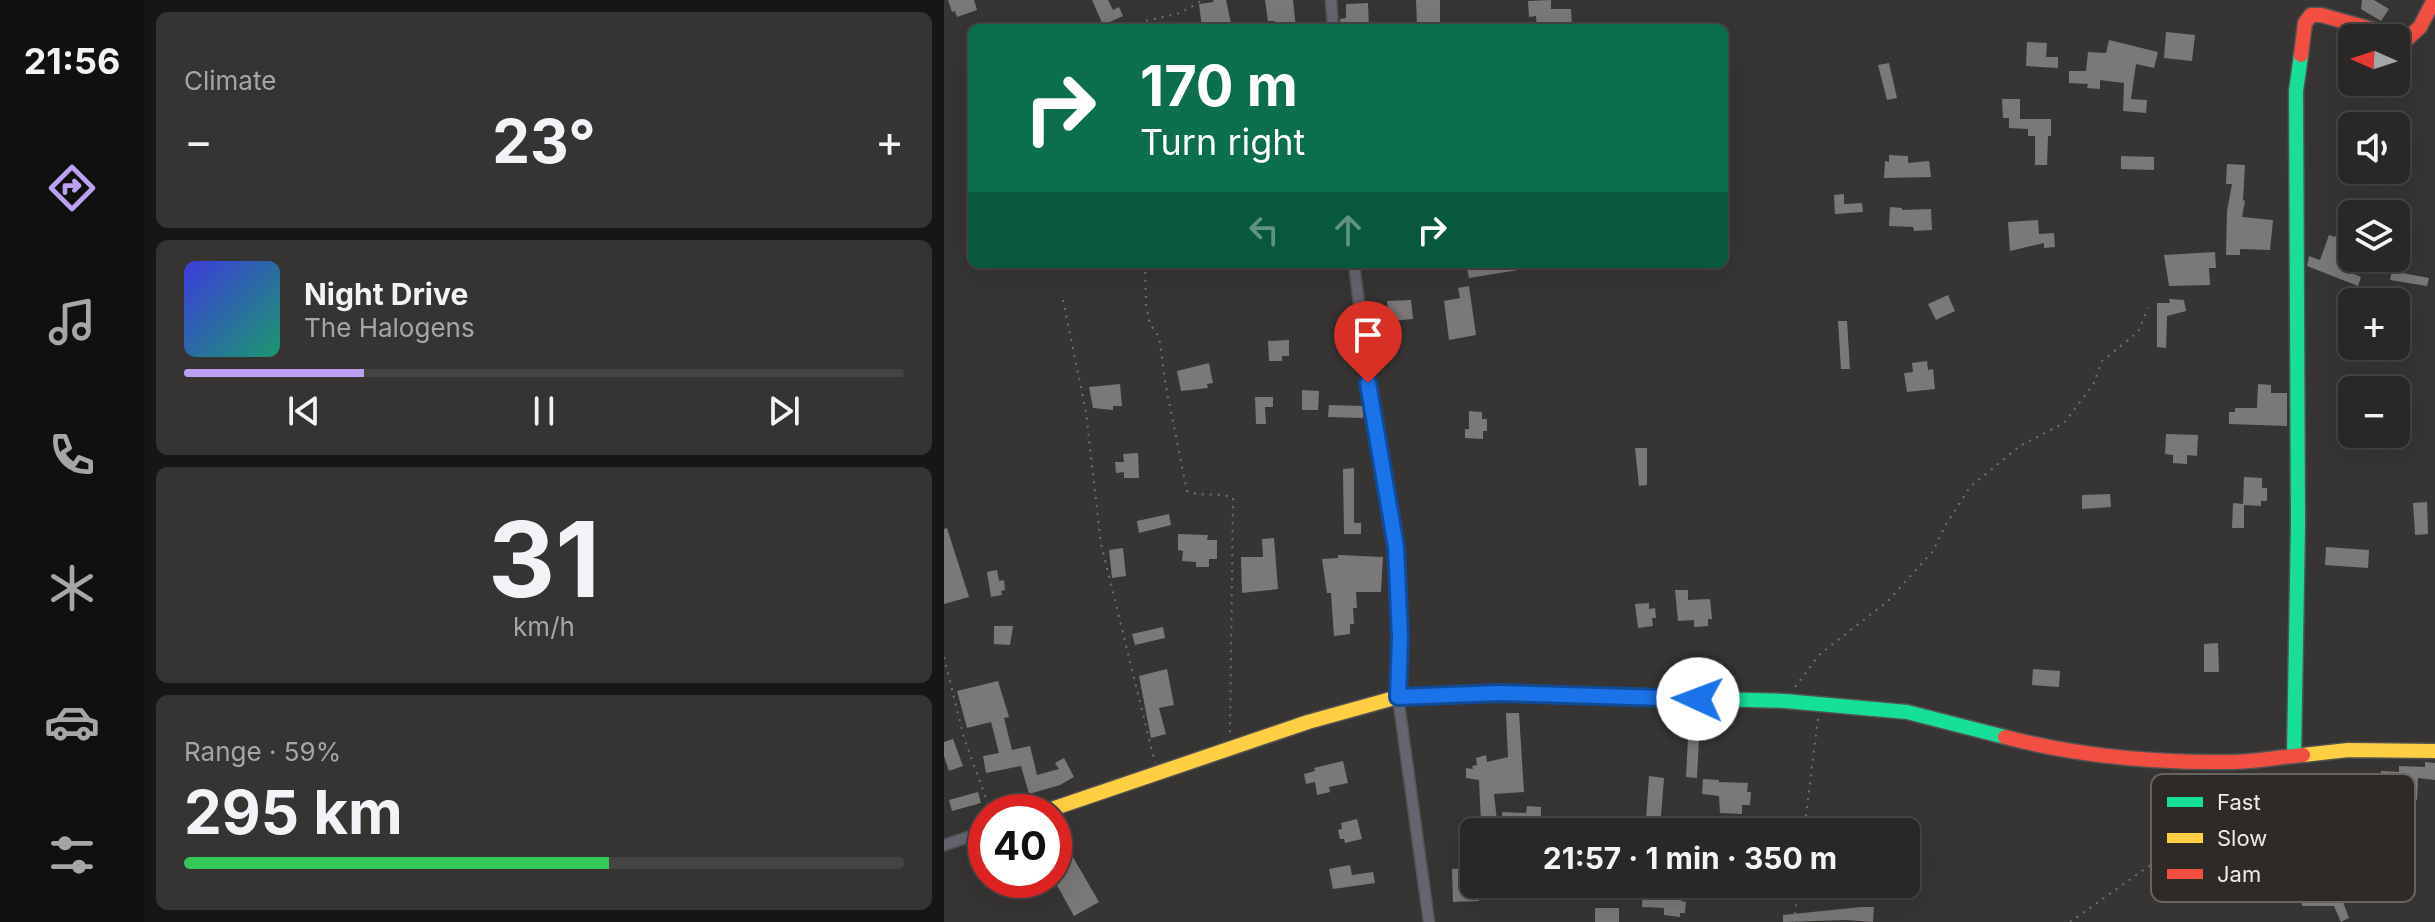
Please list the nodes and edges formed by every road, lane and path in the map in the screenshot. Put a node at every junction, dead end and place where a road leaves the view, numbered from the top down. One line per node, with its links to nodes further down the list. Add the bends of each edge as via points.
1 (1203, 0): 4 (path)
2 (1331, 0): 5 (street)
3 (2434, 0): 16 (street, via 2419,30 2407,39 2321,15 2311,15 2305,23 2296,91)
4 (1145, 24)
5 (1333, 24)
6 (1145, 268): 14 (path, via 1146,305 1159,337 1187,491 1227,495 1234,503)
7 (1355, 268): 11 (street, via 1396,547)
8 (1063, 300): 19 (path, via 1086,412 1101,544)
9 (2148, 308): 12 (path, via 2138,332 2102,361 2093,385 2064,423 2020,446 1970,487 1933,551 1888,601 1820,654)
10 (944, 657): 20 (path)
11 (1398, 697): 12 (street, via 1499,693); 14 (street); 27 (street)
12 (1785, 701): 13 (street)
13 (1819, 705): 17 (street, via 1907,712 2044,747 2114,757); 22 (path)
14 (1230, 750): 19 (street)
15 (2435, 751): 16 (street)
16 (2294, 755): 17 (street)
17 (2231, 762): 18 (path)
18 (2224, 774)
19 (1158, 775): 21 (street)
20 (984, 794)
21 (1072, 803)
22 (1806, 818)
23 (968, 837): 24 (street)
24 (944, 845)
25 (2151, 865): 29 (path)
26 (1797, 898): 28 (path)
27 (1429, 922)
28 (1794, 922)
29 (2070, 922)

